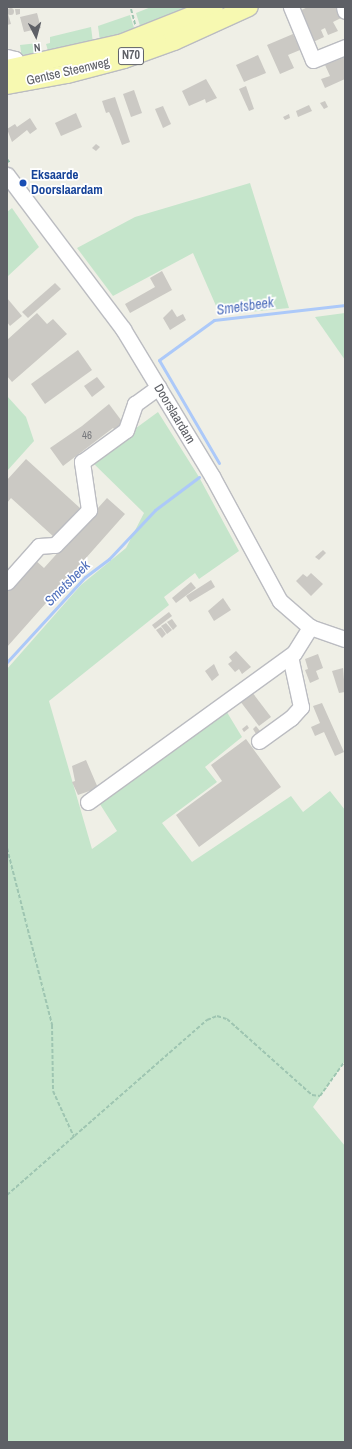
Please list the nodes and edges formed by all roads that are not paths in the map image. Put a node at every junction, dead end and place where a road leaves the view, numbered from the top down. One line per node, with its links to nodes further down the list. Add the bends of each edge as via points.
1 (214, 7): 7 (main road, Gentse Steenweg / N70, via 120,44)
2 (249, 7): 7 (main road, Gentse Steenweg / N70, via 174,41 124,59 67,74)
3 (291, 7): 6 (street, via 313,60)
4 (344, 7): 5 (street)
5 (345, 11)
6 (345, 47)
7 (11, 72)
8 (7, 175): 9 (street, Doorslaardam, via 123,329)
9 (158, 387): 10 (street, via 135,404 126,430 82,462 89,510 55,546 39,546); 11 (street, Doorslaardam, via 212,476 270,587 280,601)
10 (7, 582)
11 (310, 627): 12 (street, Doorslaardam); 13 (street)
12 (345, 639)
13 (292, 654): 14 (street); 15 (street, via 301,707 291,718); 16 (street)
14 (308, 707)
15 (259, 741)
16 (88, 802)

